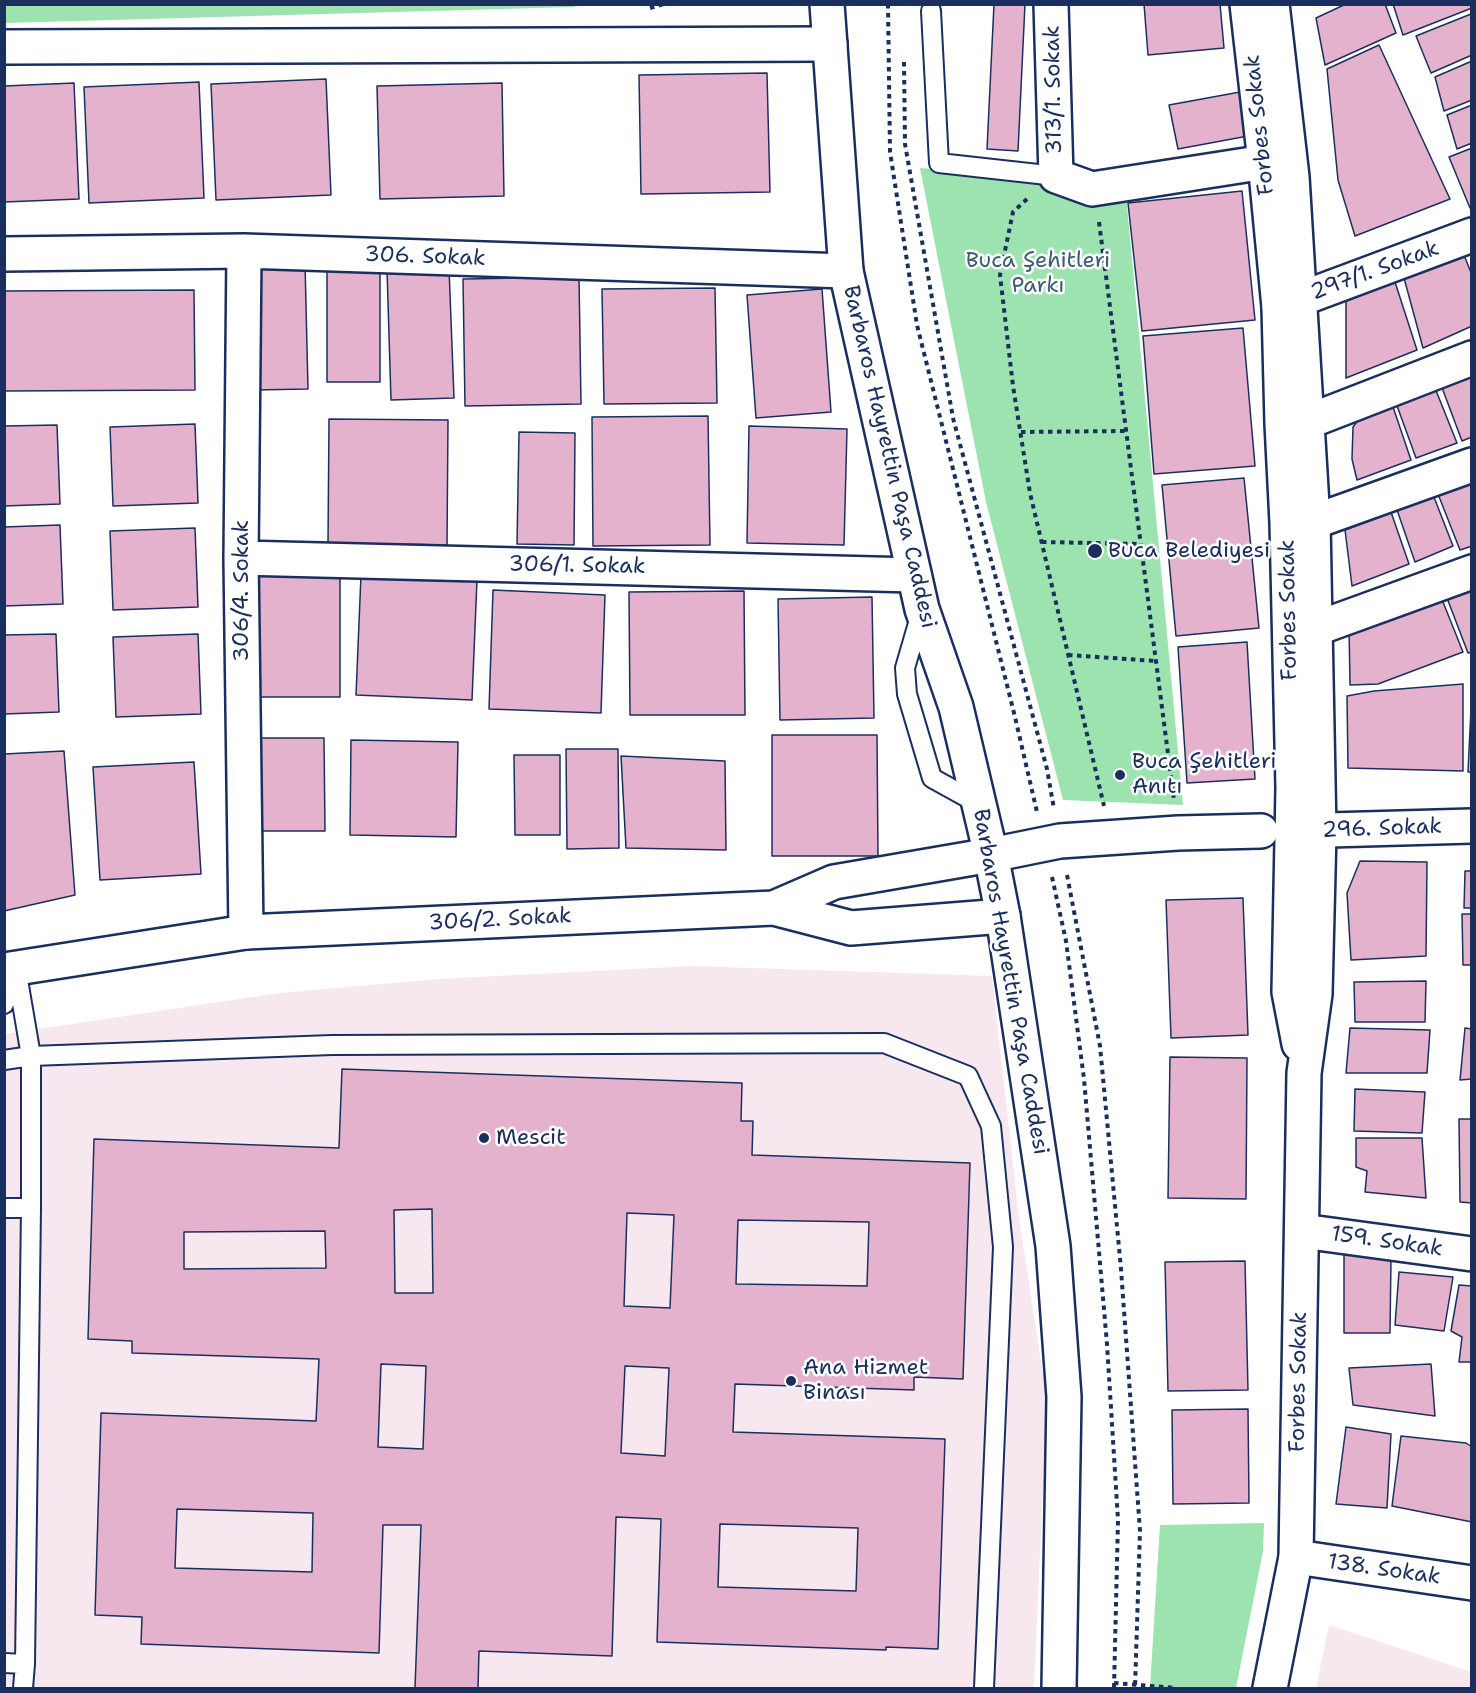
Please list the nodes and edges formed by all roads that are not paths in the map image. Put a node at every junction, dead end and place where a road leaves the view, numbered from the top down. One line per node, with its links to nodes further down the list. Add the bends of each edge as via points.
1 (827, 4): 6 (street, Barbaros Hayrettin Paşa Caddesi)
2 (1052, 4): 9 (street, 313/1. Sokak)
3 (1246, 4): 8 (street, Forbes Sokak)
4 (1272, 4): 14 (street, Forbes Sokak, via 1292,177)
5 (931, 11): 9 (lane, via 939,163)
6 (830, 44): 7 (street); 13 (street, Barbaros Hayrettin Paşa Caddesi)
7 (4, 47)
8 (1265, 162): 9 (street, via 1092,189); 14 (street, Forbes Sokak)
9 (1056, 176)
10 (1472, 235): 14 (street, 297/1. Sokak)
11 (244, 251): 12 (street, 306. Sokak); 13 (street, 306. Sokak); 19 (street, 306/4. Sokak)
12 (4, 254)
13 (846, 271): 21 (street, Barbaros Hayrettin Paşa Caddesi)
14 (1288, 303): 16 (street, Forbes Sokak); 27 (street, Forbes Sokak, via 1282,424)
15 (1472, 358): 16 (street)
16 (1307, 422): 18 (street, Forbes Sokak)
17 (1472, 465): 18 (street)
18 (1313, 522): 23 (street, Forbes Sokak)
19 (241, 558): 21 (street, 306/1. Sokak); 31 (street, 306/4. Sokak)
20 (1472, 572): 23 (street)
21 (914, 575): 22 (street, Barbaros Hayrettin Paşa Caddesi)
22 (922, 609): 24 (street, Barbaros Hayrettin Paşa Caddesi, via 956,707); 24 (lane, via 905,668 907,694 932,778)
23 (1315, 629): 27 (street, Forbes Sokak)
24 (980, 804): 28 (street, Barbaros Hayrettin Paşa Caddesi)
25 (1472, 826): 27 (street, 296. Sokak)
26 (1261, 831): 28 (street, 306/2. Sokak, via 1060,841)
27 (1306, 832): 38 (street, Forbes Sokak, via 1315,994 1304,1072)
28 (991, 855): 29 (street, 306/2. Sokak, via 834,882); 30 (street, Barbaros Hayrettin Paşa Caddesi)
29 (774, 908): 30 (street, via 851,928); 31 (street, 306/2. Sokak)
30 (1003, 916): 46 (street, Barbaros Hayrettin Paşa Caddesi, via 1054,1257 1064,1397)
31 (246, 932): 32 (street, 306/2. Sokak)
32 (10, 969): 33 (lane); 34 (lane)
33 (4, 1004)
34 (31, 1056): 35 (lane); 37 (lane); 45 (lane, via 332,1045 884,1043 968,1076 991,1126 1004,1247)
35 (4, 1060)
36 (4, 1208): 37 (lane)
37 (31, 1208): 43 (lane)
38 (1302, 1231): 39 (street, 159. Sokak); 40 (street, Forbes Sokak)
39 (1472, 1254)
40 (1296, 1557): 41 (street, 138. Sokak); 47 (street, Forbes Sokak)
41 (1472, 1583)
42 (4, 1663): 43 (lane)
43 (25, 1664): 44 (lane)
44 (23, 1689)
45 (984, 1689)
46 (1059, 1689)
47 (1270, 1689)

